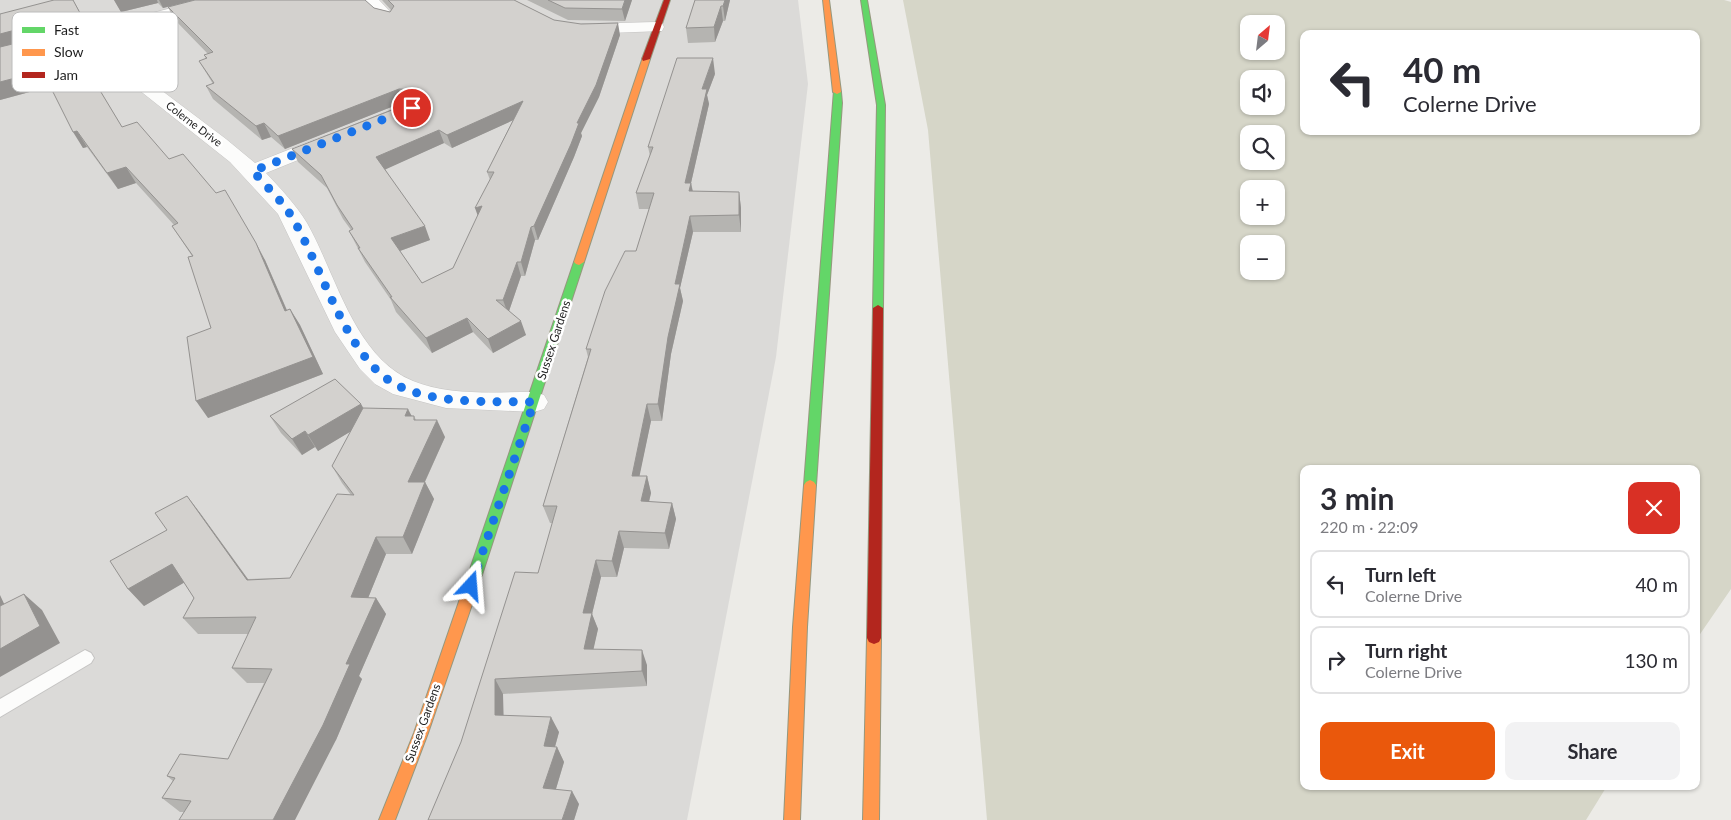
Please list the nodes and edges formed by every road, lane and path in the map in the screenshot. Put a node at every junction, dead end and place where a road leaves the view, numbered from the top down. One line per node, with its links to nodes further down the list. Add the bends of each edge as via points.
1 (221, 0): 6 (street)
2 (370, 0): 7 (street)
3 (667, 0): 9 (street, Sussex Gardens)
4 (826, 0): 17 (street, via 838,103 800,627)
5 (864, 0): 18 (street, via 881,105)
6 (174, 12)
7 (388, 18)
8 (563, 26): 9 (street, via 584,29)
9 (656, 28): 13 (street, Sussex Gardens)
10 (151, 92): 12 (street, Colerne Drive)
11 (344, 134): 12 (street)
12 (253, 171): 13 (street, Colerne Drive, via 288,211 354,341 370,364 395,384 419,393 453,399)
13 (534, 402): 16 (street, Sussex Gardens)
14 (85, 658): 15 (lane)
15 (0, 709)
16 (387, 820)
17 (792, 820)
18 (870, 820)

